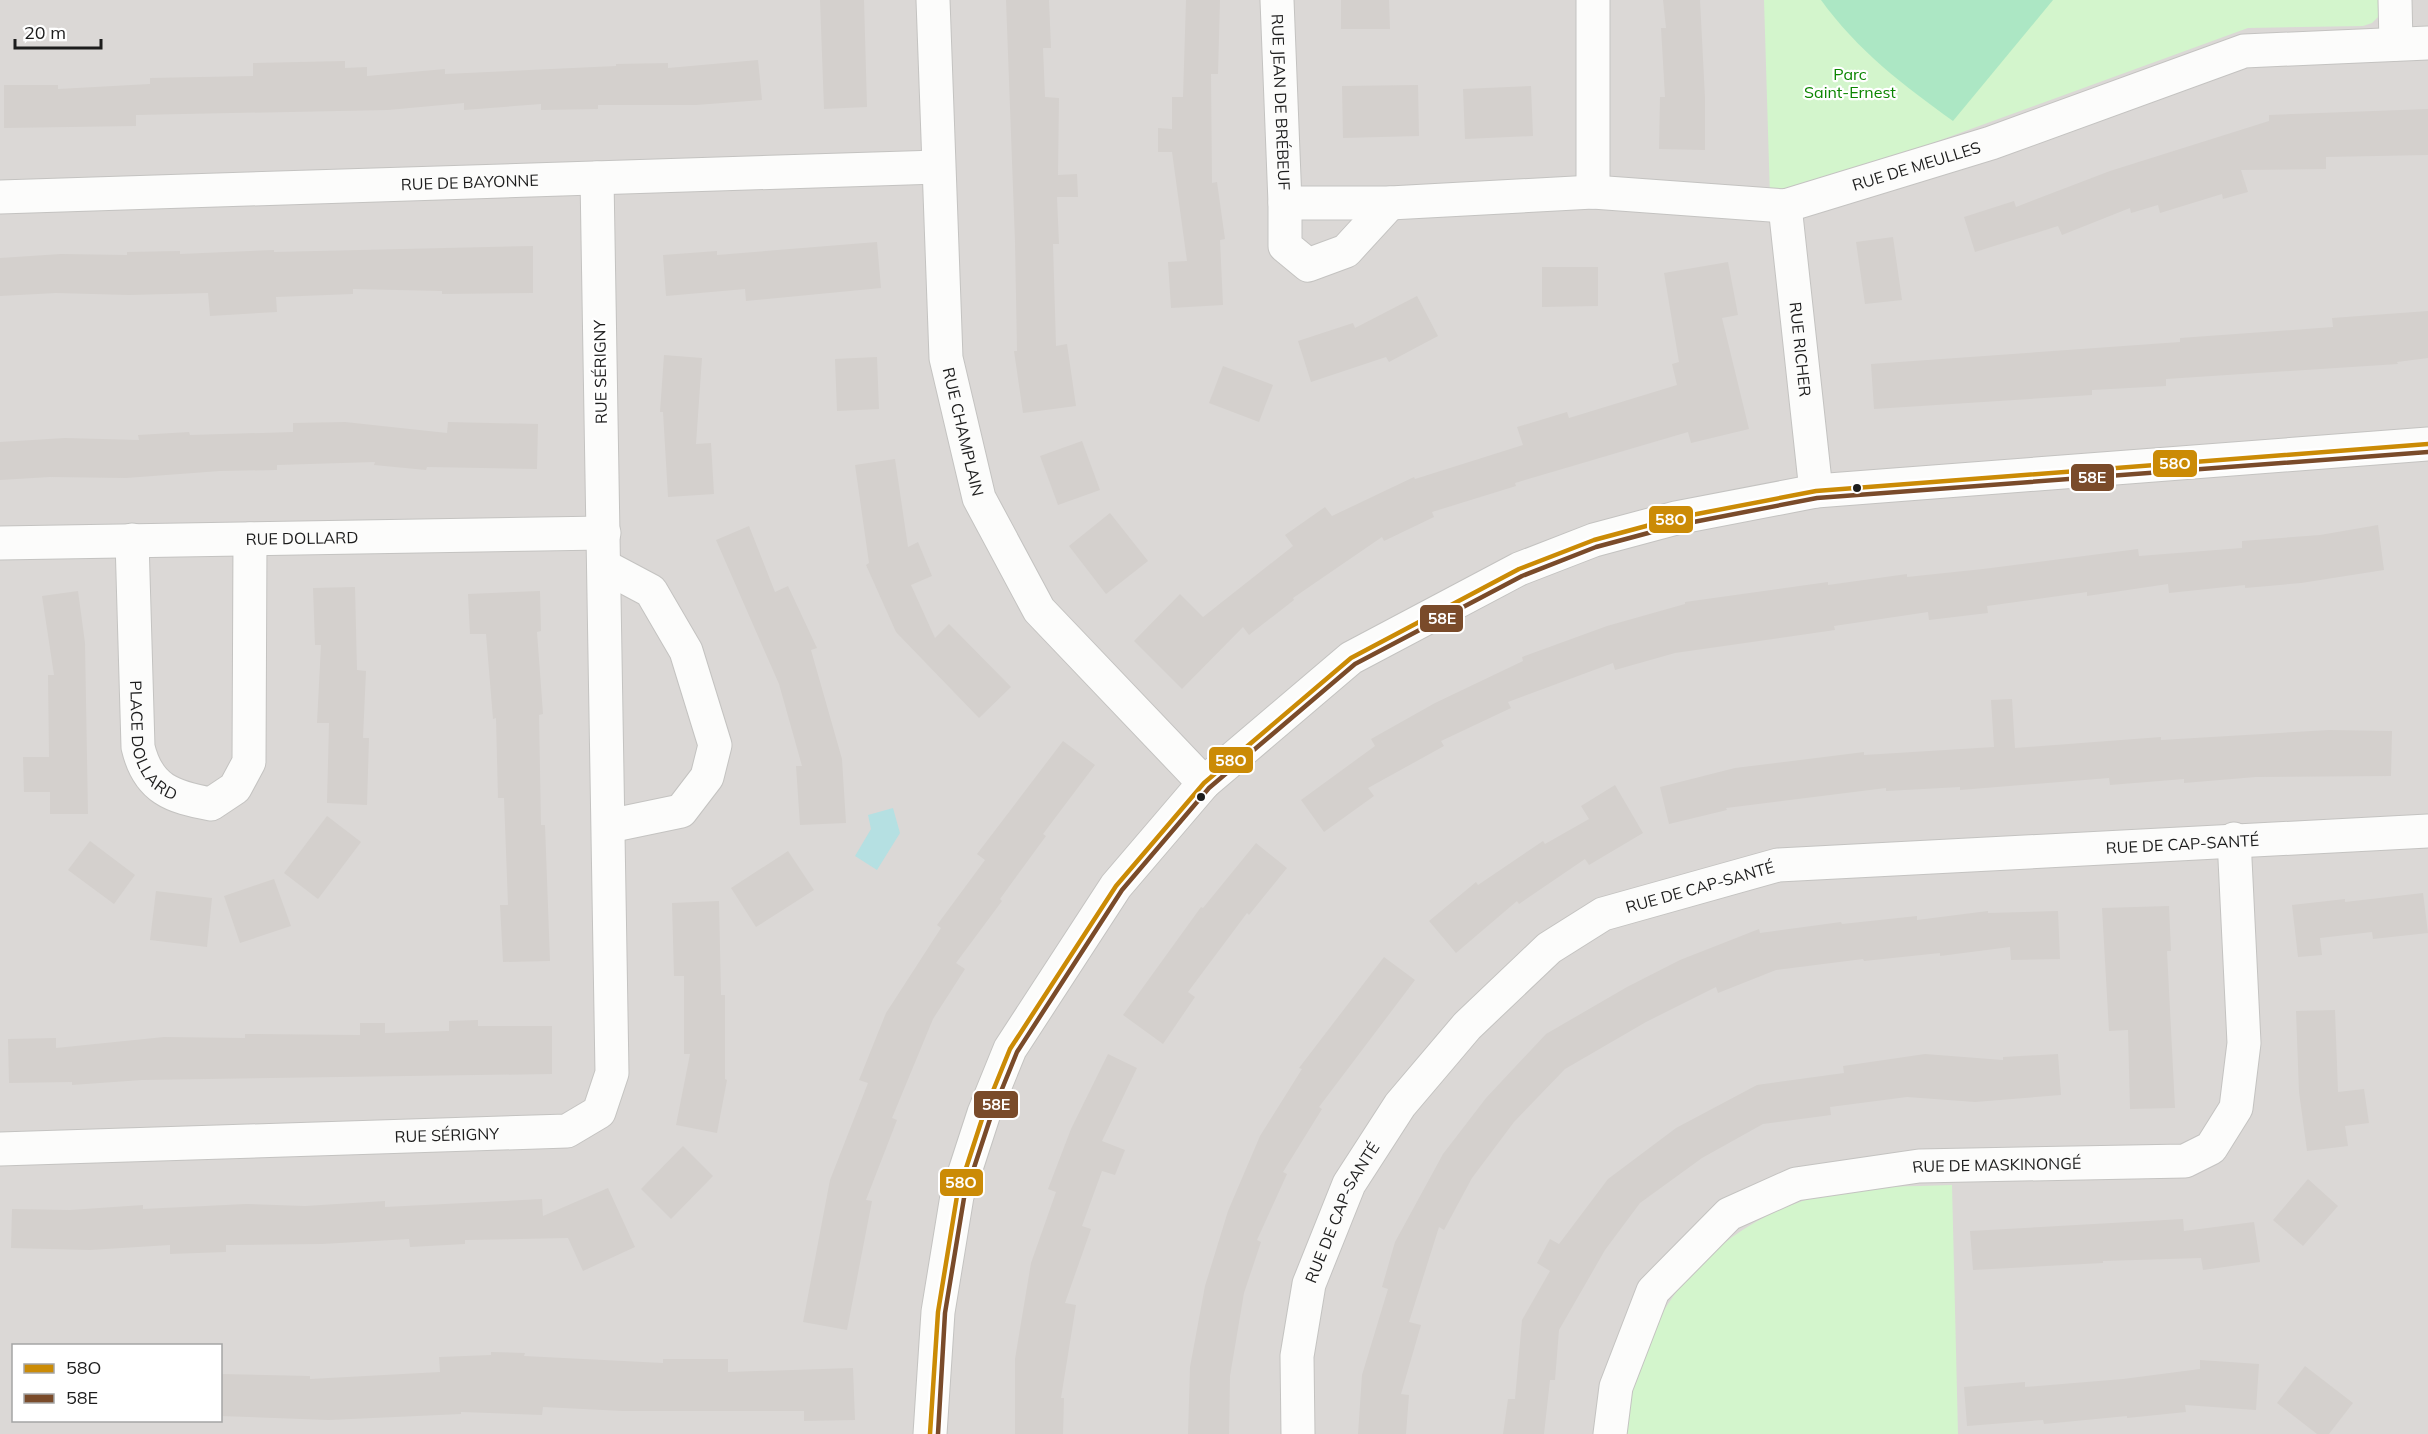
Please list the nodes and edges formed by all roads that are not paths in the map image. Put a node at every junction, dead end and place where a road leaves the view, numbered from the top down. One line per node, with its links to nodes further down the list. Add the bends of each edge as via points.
1 (933, 0): 7 (street, RUE CHAMPLAIN)
2 (1277, 0): 11 (street, RUE JEAN DE BRÉBEUF)
3 (1593, 0): 9 (street)
4 (2395, 0): 5 (street)
5 (2396, 44): 6 (street, RUE DE MEULLES); 13 (street, RUE DE MEULLES, via 2244,51 1991,143)
6 (2428, 44)
7 (938, 167): 8 (street, RUE DE BAYONNE); 21 (street, RUE CHAMPLAIN, via 946,358 979,498 1039,610)
8 (597, 178): 10 (street, RUE DE BAYONNE); 16 (street, RUE SÉRIGNY)
9 (1593, 192): 12 (street, RUE DE MEULLES); 13 (street, RUE DE MEULLES)
10 (0, 196)
11 (1286, 203): 12 (street, RUE DE MEULLES); 12 (street, via 1285,246 1308,265 1346,251)
12 (1389, 203)
13 (1785, 206): 15 (street, RUE RICHER)
14 (2428, 444): 15 (street)
15 (1816, 491): 21 (street, via 1676,518 1594,540 1519,569 1351,658)
16 (604, 532): 17 (street, RUE DOLLARD); 20 (street, RUE SÉRIGNY)
17 (250, 539): 18 (street, RUE DOLLARD); 18 (street, PLACE DOLLARD, via 249,762 234,788 212,804 181,799 165,791 143,768 138,747)
18 (132, 540): 19 (street, RUE DOLLARD)
19 (0, 543)
20 (604, 566): 22 (street, RUE SÉRIGNY); 22 (street, via 651,591 686,651 715,745 707,777 681,811)
21 (1204, 783): 26 (street, via 1116,886 1010,1049 957,1196 938,1312)
22 (609, 826): 25 (street, RUE SÉRIGNY, via 612,1073 599,1112 567,1131)
23 (2428, 831): 24 (street, RUE DE CAP-SANTÉ)
24 (2234, 839): 27 (street, RUE DE CAP-SANTÉ, via 1778,865 1603,914 1549,948 1467,1026 1437,1061 1400,1105 1349,1184 1309,1284 1297,1356); 28 (street, RUE DE MASKINONGÉ, via 2244,1043 2236,1108 2211,1148 2185,1161 1919,1166 1796,1184 1729,1214 1653,1291 1616,1387)
25 (0, 1149)
26 (930, 1434)
27 (1298, 1434)
28 (1610, 1434)

